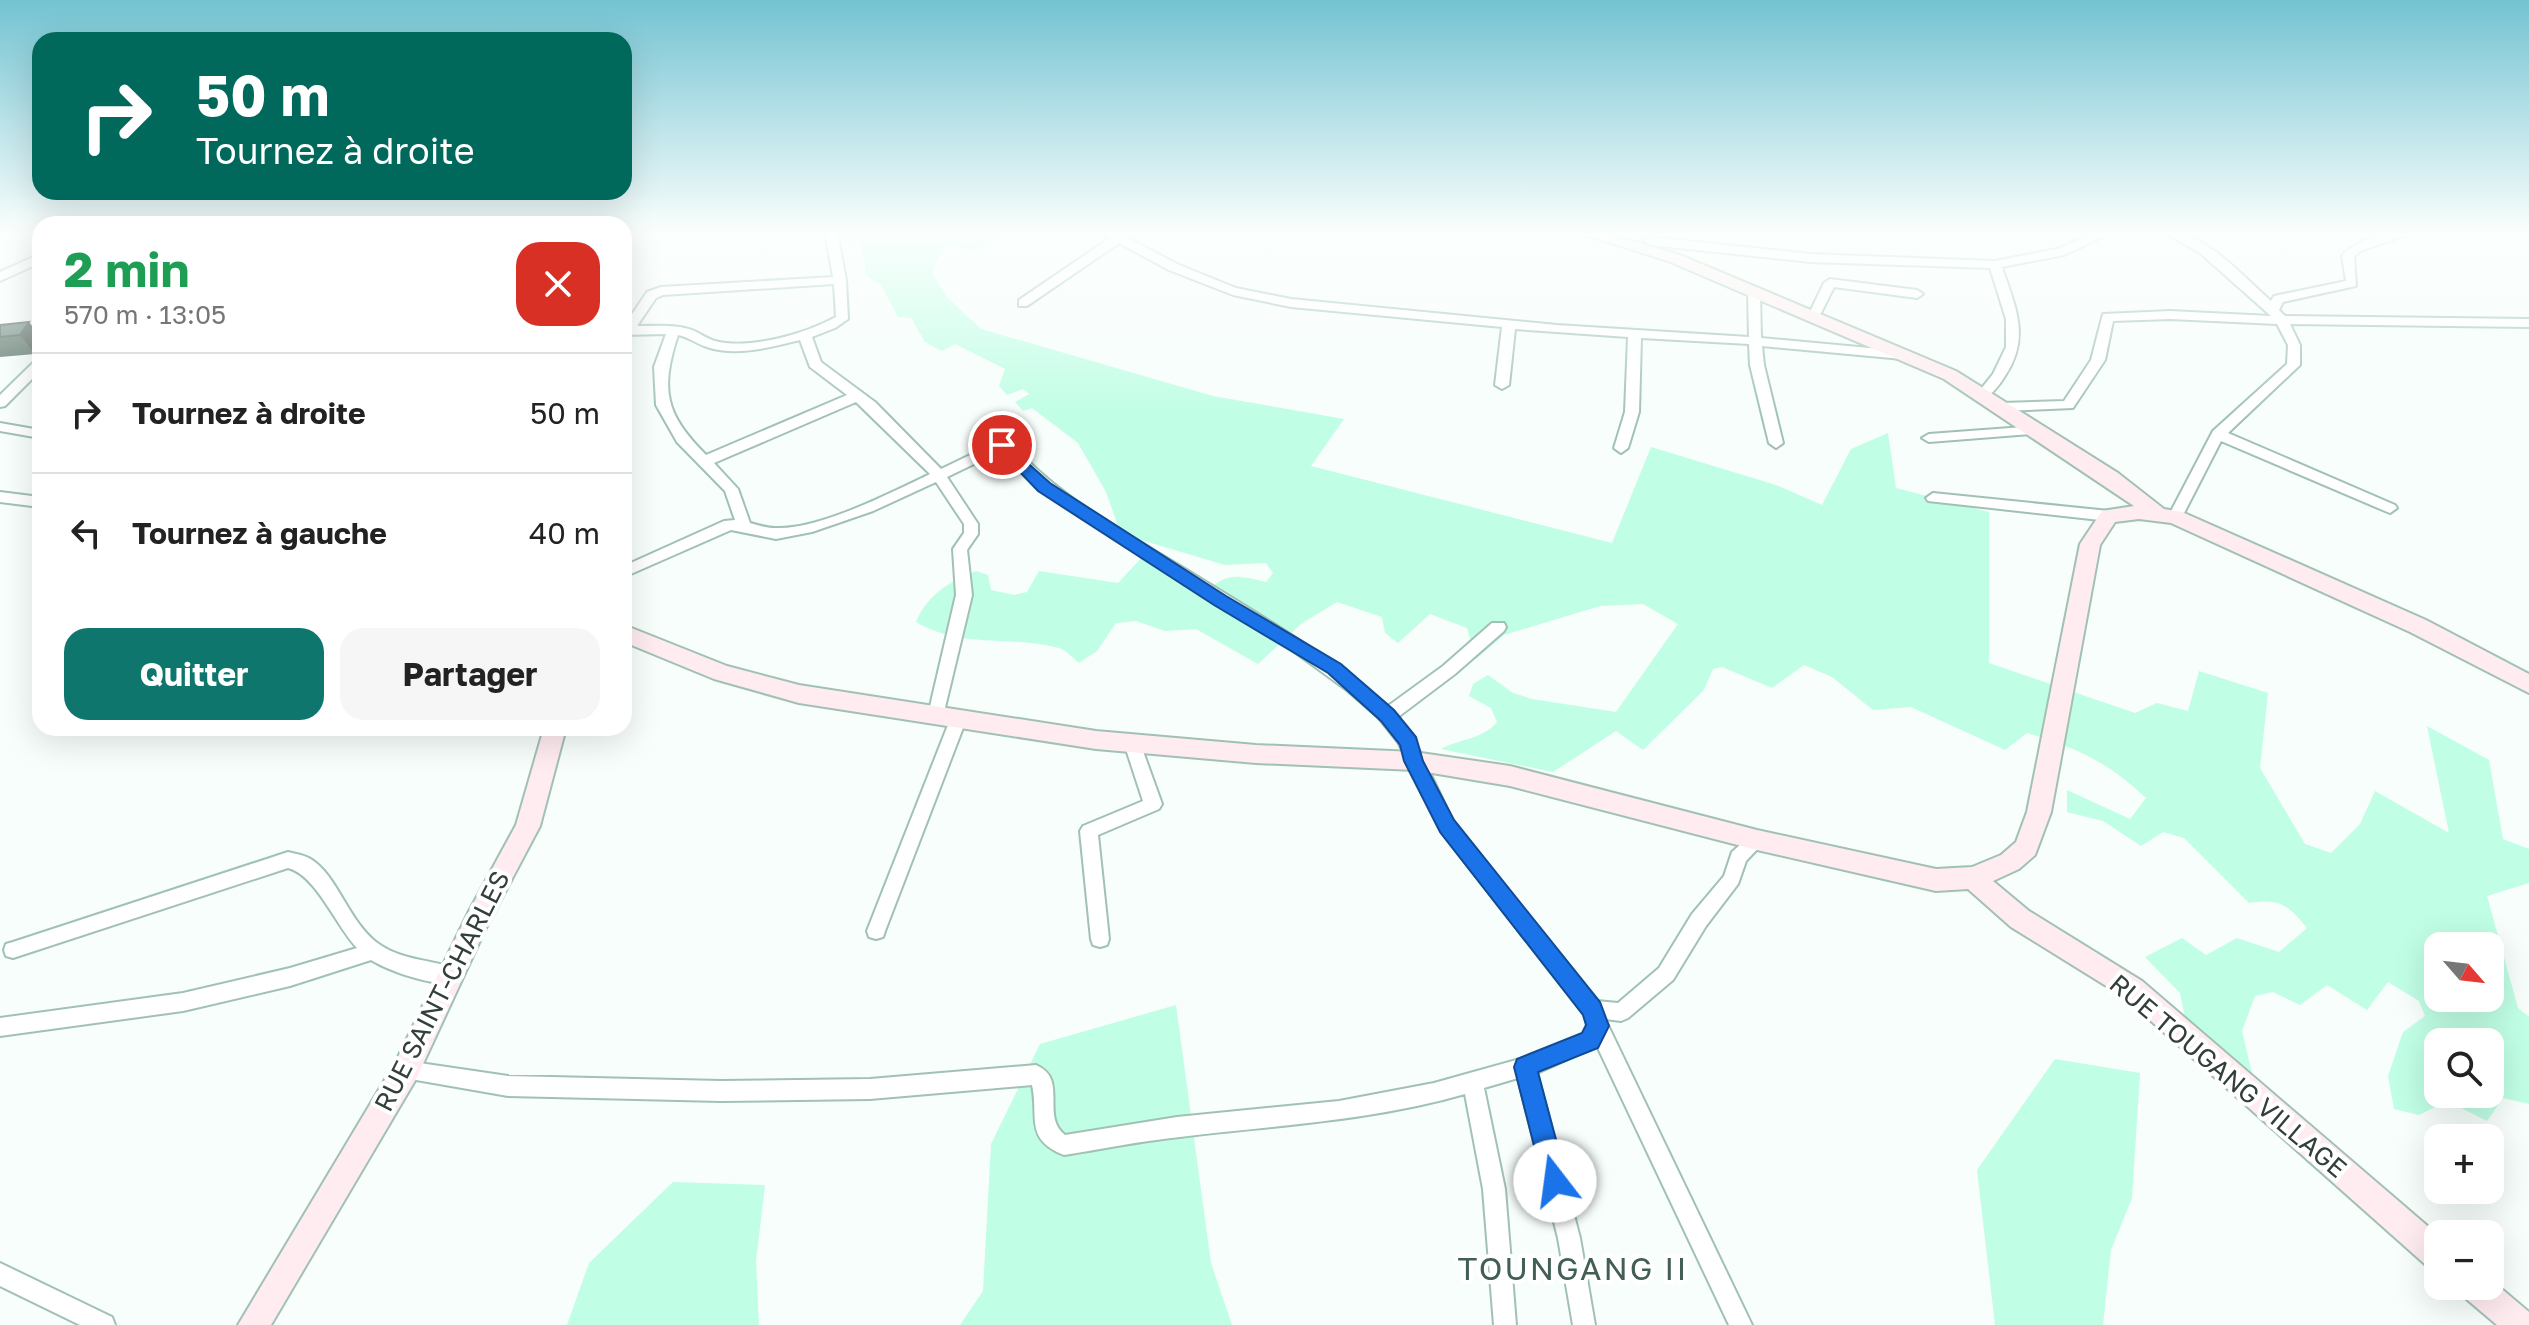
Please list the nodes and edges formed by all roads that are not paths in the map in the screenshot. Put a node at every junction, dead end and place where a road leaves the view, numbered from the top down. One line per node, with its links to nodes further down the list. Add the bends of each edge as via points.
1 (654, 294): 14 (street)
2 (841, 294): 20 (street, via 842,319)
3 (1035, 294): 11 (street)
4 (1247, 294): 15 (street, via 1291,303)
5 (1748, 294): 21 (street)
6 (1758, 294): 13 (street)
7 (1825, 294): 13 (street)
8 (2003, 294): 25 (street, via 2016,341 2006,369)
9 (2254, 294): 12 (street)
10 (2290, 294): 12 (street, via 2278,299)
11 (1023, 303)
12 (2278, 315): 16 (street); 28 (street, via 2113,314 2107,317 2098,360 2068,405); 33 (street, via 2294,345 2293,365)
13 (1813, 318): 22 (street)
14 (632, 322)
15 (1509, 323): 19 (street); 24 (street)
16 (2529, 323)
17 (632, 331): 18 (street)
18 (673, 332): 20 (street, via 732,346); 38 (street, via 661,367 663,405 682,439)
19 (1635, 333): 21 (street); 37 (street, via 1632,412)
20 (805, 335): 26 (street, via 815,364)
21 (1755, 341): 22 (street); 35 (street)
22 (1902, 355): 25 (street)
23 (32, 372): 27 (street)
24 (1502, 385)
25 (1984, 394): 28 (street)
26 (857, 396): 38 (street); 40 (street)
27 (0, 403)
28 (2002, 407): 31 (street)
29 (989, 424): 36 (street)
30 (0, 427): 32 (street)
31 (2038, 430): 34 (street); 39 (street)
32 (32, 433)
33 (2218, 434): 44 (street); 46 (street)
34 (1929, 438)
35 (1776, 443)
36 (1002, 445): 40 (street); 52 (street, via 1044,487 1334,668)
37 (1621, 448)
38 (706, 461): 47 (street, via 731,489)
39 (2088, 466): 45 (street); 46 (street)
40 (938, 474): 47 (street, via 842,517 780,533); 53 (street, via 971,524 971,534 960,549 964,595)
41 (0, 497): 43 (street)
42 (1933, 498): 45 (street)
43 (32, 501)
44 (2390, 508)
45 (2116, 515): 46 (street); 58 (street, via 2090,544 2056,734 2026,848 2010,862)
46 (2166, 515): 51 (street, via 2418,626)
47 (743, 523): 48 (street, via 713,529)
48 (632, 568)
49 (1498, 627): 52 (street)
50 (632, 636): 53 (street, via 722,673 799,694)
51 (2529, 684)
52 (1387, 716): 56 (street, via 1409,743)
53 (947, 718): 55 (street); 59 (street)
54 (553, 736): 63 (street, RUE SAINT-CHARLES, via 528,826)
55 (1132, 743): 56 (street); 60 (street, via 1153,804 1089,831)
56 (1414, 761): 57 (street, via 1510,776); 64 (street, via 1447,826)
57 (1757, 840): 58 (street, via 1936,880); 64 (street, via 1738,857 1732,879 1666,974 1621,1012)
58 (1974, 878): 69 (street, RUE TOUGANG VILLAGE, via 2020,919 2133,989)
59 (876, 931)
60 (1100, 939)
61 (13, 950): 62 (street, via 288,860 315,874)
62 (369, 952): 63 (street, via 408,969); 65 (street, via 183,1002)
63 (451, 975): 67 (street, RUE SAINT-CHARLES)
64 (1595, 1018): 66 (street, via 1590,1040); 76 (street)
65 (0, 1027)
66 (1525, 1067): 68 (street); 75 (street, via 1569,1238)
67 (406, 1070): 68 (street, via 508,1086 721,1091 870,1089 1036,1075 1044,1082 1044,1130 1064,1145 1339,1111); 73 (street, RUE SAINT-CHARLES)
68 (1473, 1082): 74 (street, via 1494,1189)
69 (2424, 1243)
70 (0, 1274): 72 (street)
71 (2492, 1300): 77 (street)
72 (104, 1325)
73 (254, 1325)
74 (1505, 1325)
75 (1584, 1325)
76 (1741, 1325)
77 (2521, 1325)

